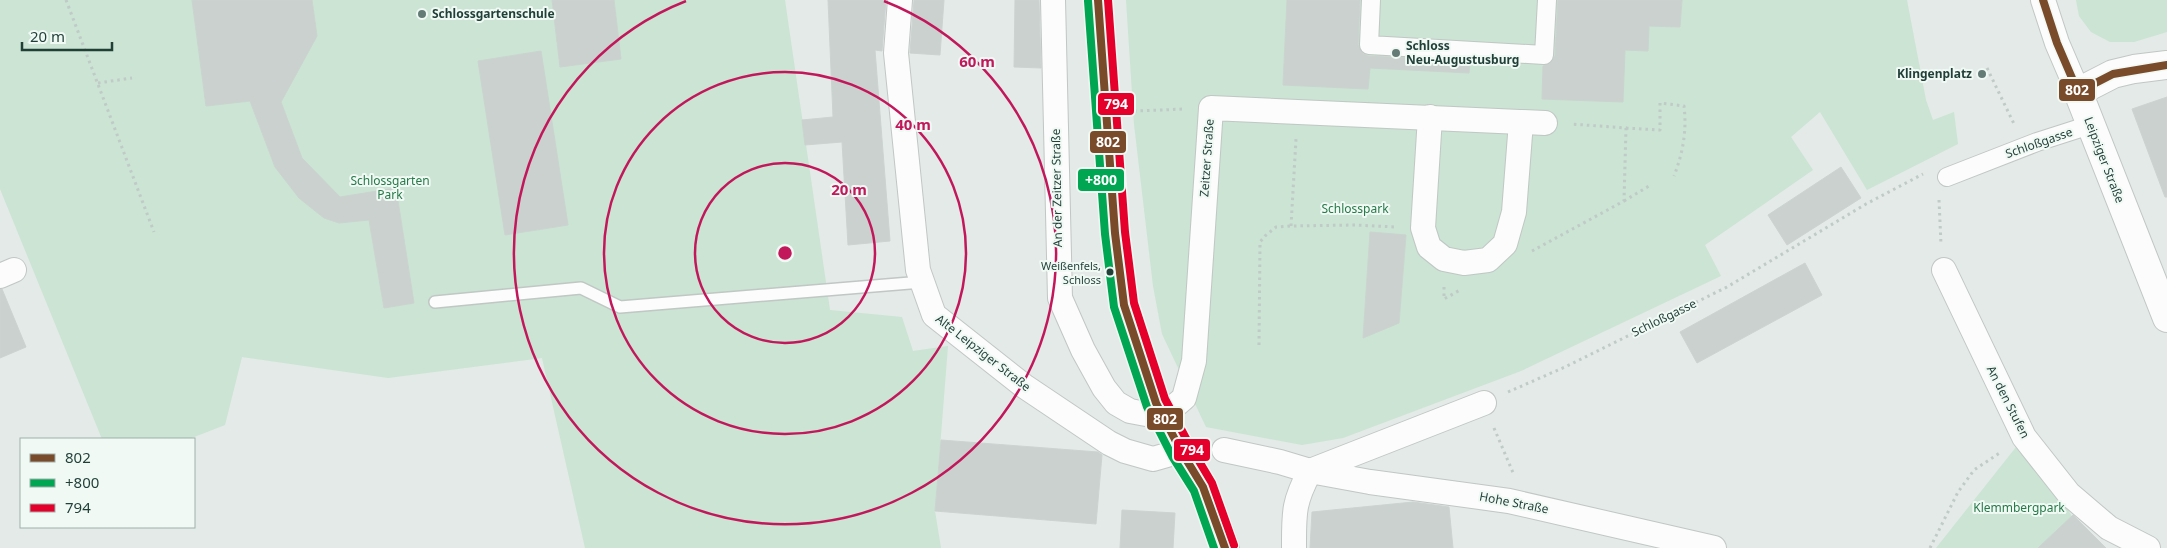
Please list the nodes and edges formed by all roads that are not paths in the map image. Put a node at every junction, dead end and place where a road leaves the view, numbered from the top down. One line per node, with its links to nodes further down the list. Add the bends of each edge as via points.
1 (900, 0): 15 (street, Alte Leipziger Straße, via 896,53 918,270)
2 (1054, 0): 19 (street, An der Zeitzer Straße, via 1060,298 1083,350 1116,403 1130,412)
3 (1098, 0): 19 (main road, via 1115,232 1124,305)
4 (1371, 0): 5 (street, via 1369,45 1544,55)
5 (1547, 0)
6 (2043, 0): 8 (street, Leipziger Straße)
7 (2167, 65): 8 (main road, via 2112,74)
8 (2078, 92): 12 (main road, Leipziger Straße)
9 (1430, 116): 10 (street, Zeitzer Straße); 10 (street, via 1424,228 1429,247 1444,259 1464,263 1488,260 1505,244 1514,212); 19 (street, Zeitzer Straße, via 1210,108 1194,361 1184,398)
10 (1521, 122): 11 (street, Zeitzer Straße)
11 (1545, 123)
12 (2090, 125): 13 (street, Schloßgasse); 17 (main road, Leipziger Straße)
13 (1947, 177)
14 (1944, 270): 26 (street, An den Stufen, via 2024,437 2069,494 2109,528)
15 (922, 282): 16 (lane, via 620,307 581,288); 21 (street, Alte Leipziger Straße, via 934,315 1024,386 1109,443 1153,459)
16 (435, 302)
17 (2167, 318)
18 (1484, 402): 22 (street)
19 (1162, 418): 21 (main road)
20 (1224, 450): 22 (street)
21 (1181, 451): 23 (main road, via 1203,487)
22 (1310, 471): 24 (street, via 1298,494 1294,512); 25 (street, Hohe Straße, via 1509,501)
23 (1225, 548)
24 (1294, 548)
25 (1714, 548)
26 (2148, 548)

